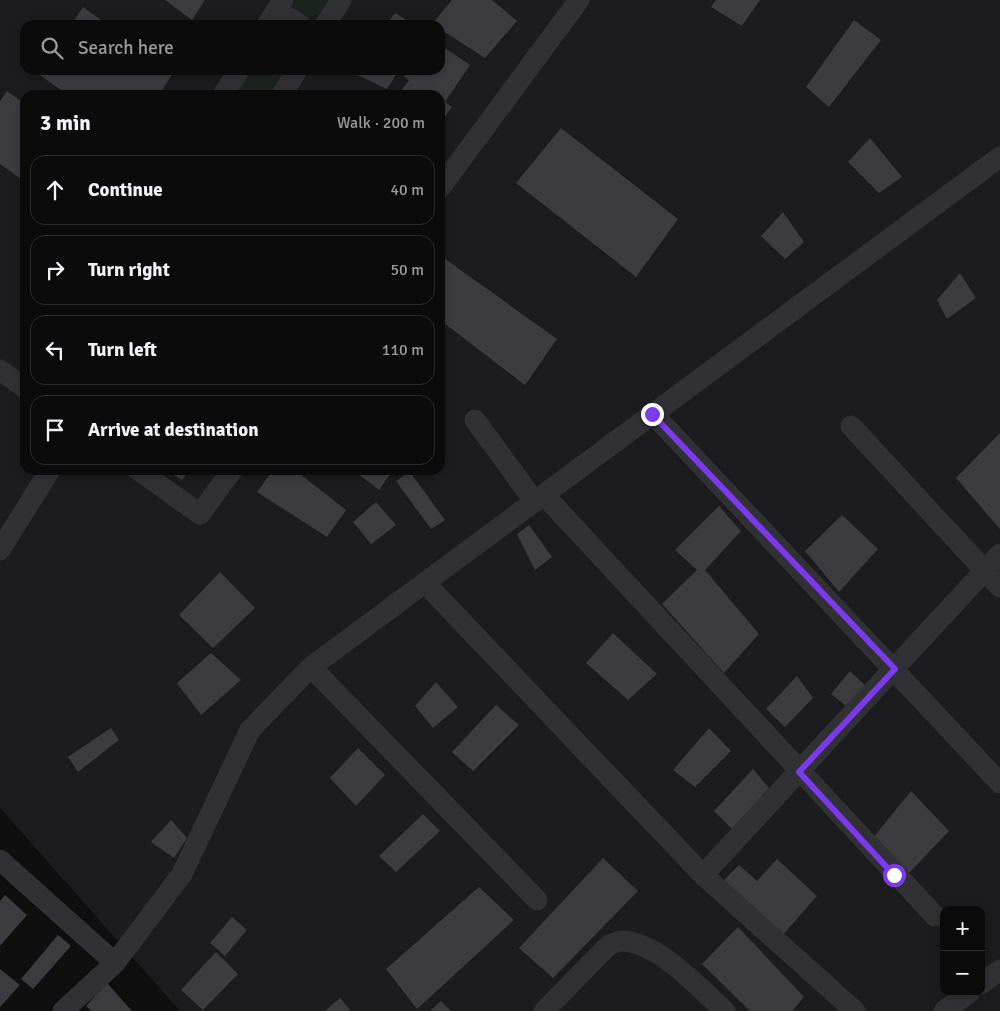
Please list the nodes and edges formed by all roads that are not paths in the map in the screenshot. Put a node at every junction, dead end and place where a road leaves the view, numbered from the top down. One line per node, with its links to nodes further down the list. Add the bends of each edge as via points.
1 (341, 0): 5 (street)
2 (579, 0): 11 (street)
3 (275, 12): 4 (street)
4 (290, 20)
5 (328, 20)
6 (236, 75): 8 (street)
7 (294, 75): 9 (street)
8 (226, 90)
9 (285, 90)
10 (1000, 157): 14 (street)
11 (445, 181)
12 (0, 370): 13 (street)
13 (20, 384)
14 (652, 414): 20 (street); 27 (street)
15 (475, 420): 20 (street)
16 (851, 426): 23 (street)
17 (47, 475): 21 (street)
18 (145, 475): 19 (street, via 200,514)
19 (228, 475)
20 (540, 499): 24 (street); 28 (street)
21 (0, 550)
22 (1000, 554): 23 (street)
23 (984, 572): 25 (street); 27 (street)
24 (426, 584): 26 (street); 31 (street)
25 (1000, 587)
26 (311, 667): 32 (street); 34 (street, via 250,730 182,874)
27 (895, 669): 28 (street); 29 (street)
28 (799, 772): 31 (street); 33 (street)
29 (1000, 783)
30 (0, 860): 34 (street)
31 (703, 875): 41 (street)
32 (537, 900)
33 (935, 916)
34 (114, 963): 38 (street)
35 (1000, 970): 36 (street)
36 (985, 981)
37 (965, 996): 42 (street)
38 (63, 1011)
39 (544, 1011): 40 (street, via 608,946 621,941 640,944 674,965)
40 (724, 1011)
41 (855, 1011)
42 (944, 1011)

